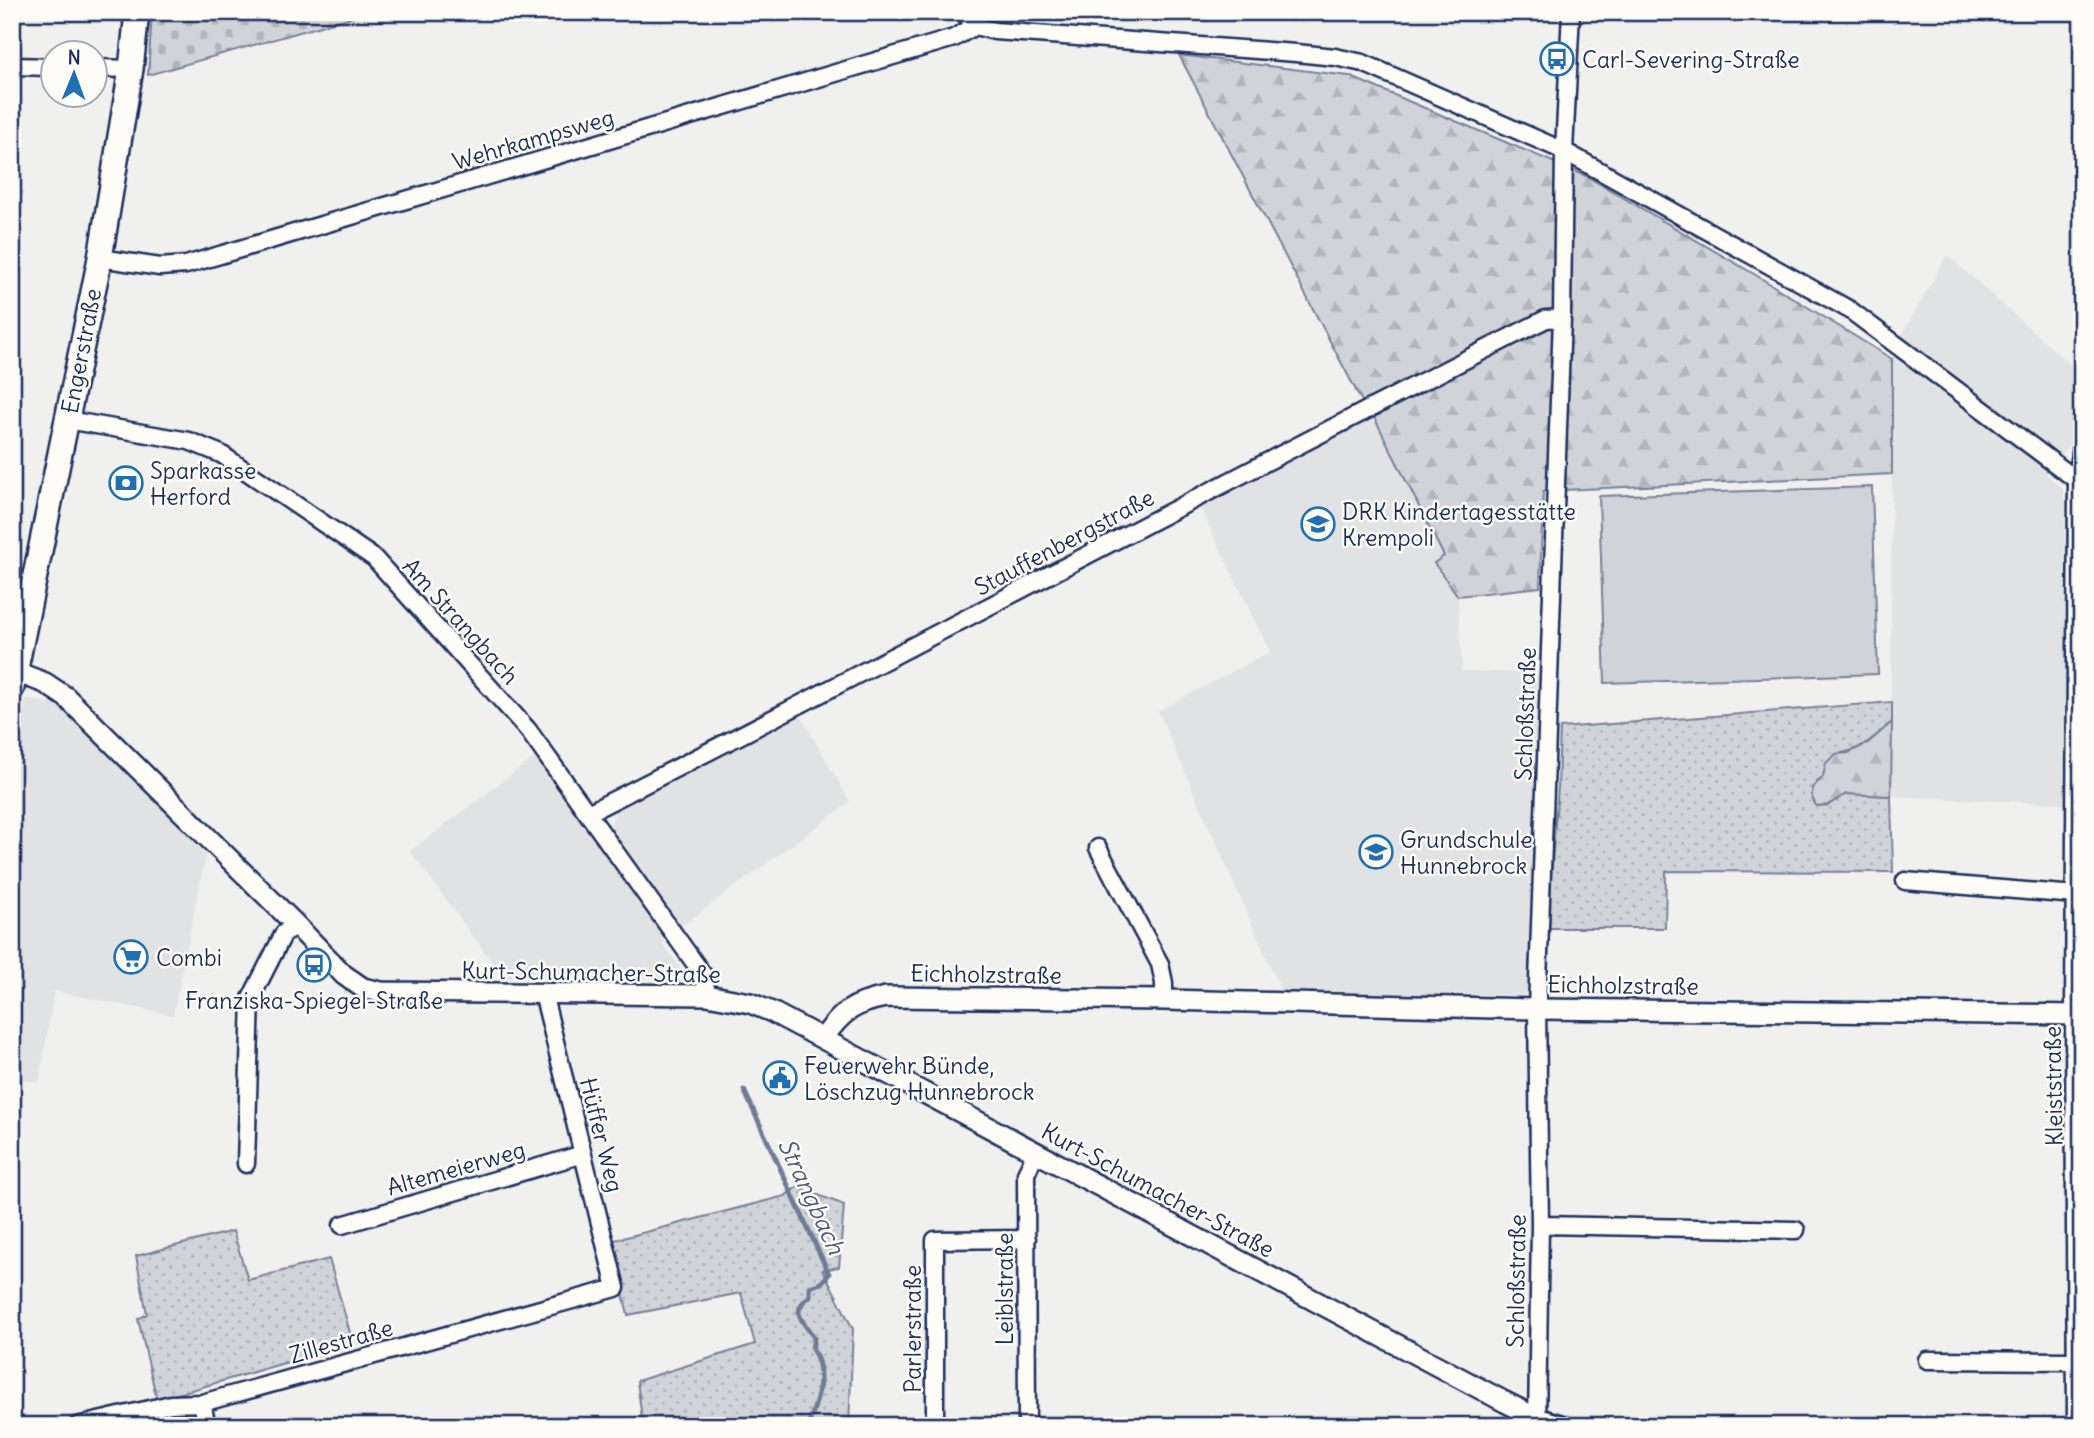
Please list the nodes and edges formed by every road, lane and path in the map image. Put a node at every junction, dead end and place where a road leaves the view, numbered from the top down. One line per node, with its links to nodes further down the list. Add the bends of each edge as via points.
1 (137, 12): 8 (main road, Engerstraße)
2 (964, 12): 4 (street)
3 (1571, 12): 9 (street, Schloßstraße)
4 (975, 26): 9 (street, via 1335,57 1363,63); 10 (street, Wehrkampsweg, via 954,38 186,265 160,267)
5 (12, 66): 6 (street)
6 (38, 67)
7 (108, 68): 8 (street)
8 (131, 69): 10 (main road, Engerstraße)
9 (1564, 151): 11 (street, Schloßstraße); 14 (street, via 1850,310)
10 (100, 258): 12 (main road, Engerstraße)
11 (1562, 318): 17 (street, Stauffenbergstraße, via 1546,319 1361,411); 25 (street, Schloßstraße)
12 (67, 420): 15 (main road, Engerstraße); 17 (street, Am Strangbach, via 189,441 222,454 373,558 528,730)
13 (2082, 446): 14 (street, Kleiststraße)
14 (2079, 482): 20 (street, Kleiststraße)
15 (19, 622): 16 (main road, Engerstraße)
16 (14, 680): 21 (street, Kurt-Schumacher-Straße, via 45,683 66,697)
17 (588, 813): 23 (street, Am Strangbach, via 704,976)
18 (1098, 848): 24 (street, via 1160,964)
19 (1905, 881): 20 (street)
20 (2076, 895): 26 (street, Kleiststraße)
21 (296, 925): 22 (street, Kurt-Schumacher-Straße, via 344,975 363,988); 30 (street, via 284,933 251,998)
22 (543, 993): 23 (street, Kurt-Schumacher-Straße); 29 (street, Hüffer Weg)
23 (707, 995): 27 (street, Kurt-Schumacher-Straße, via 750,1003)
24 (1164, 1000): 25 (street, Eichholzstraße); 27 (street, Eichholzstraße, via 886,997 845,1011)
25 (1537, 1009): 26 (street, Eichholzstraße); 32 (street, Schloßstraße)
26 (2078, 1015): 37 (street, Kleiststraße)
27 (823, 1039): 28 (street, Kurt-Schumacher-Straße)
28 (1035, 1153): 34 (street, Leiblstraße, via 1026,1174); 39 (street, Kurt-Schumacher-Straße)
29 (583, 1154): 31 (street, Altemeierweg); 35 (street, Hüffer Weg)
30 (246, 1164)
31 (342, 1225)
32 (1540, 1225): 33 (street); 39 (street, Schloßstraße)
33 (1796, 1230)
34 (1027, 1239): 42 (street, Parlerstraße, via 935,1240); 43 (street, Leiblstraße)
35 (615, 1288): 38 (street, Zillestraße)
36 (1927, 1360): 37 (street)
37 (2077, 1361): 45 (street, Kleiststraße)
38 (202, 1403): 40 (street, Zillestraße, via 171,1404); 41 (street)
39 (1537, 1422): 44 (street, Kurt-Schumacher-Straße)
40 (76, 1426)
41 (207, 1426)
42 (935, 1426)
43 (1027, 1426)
44 (1564, 1426)
45 (2076, 1426)

